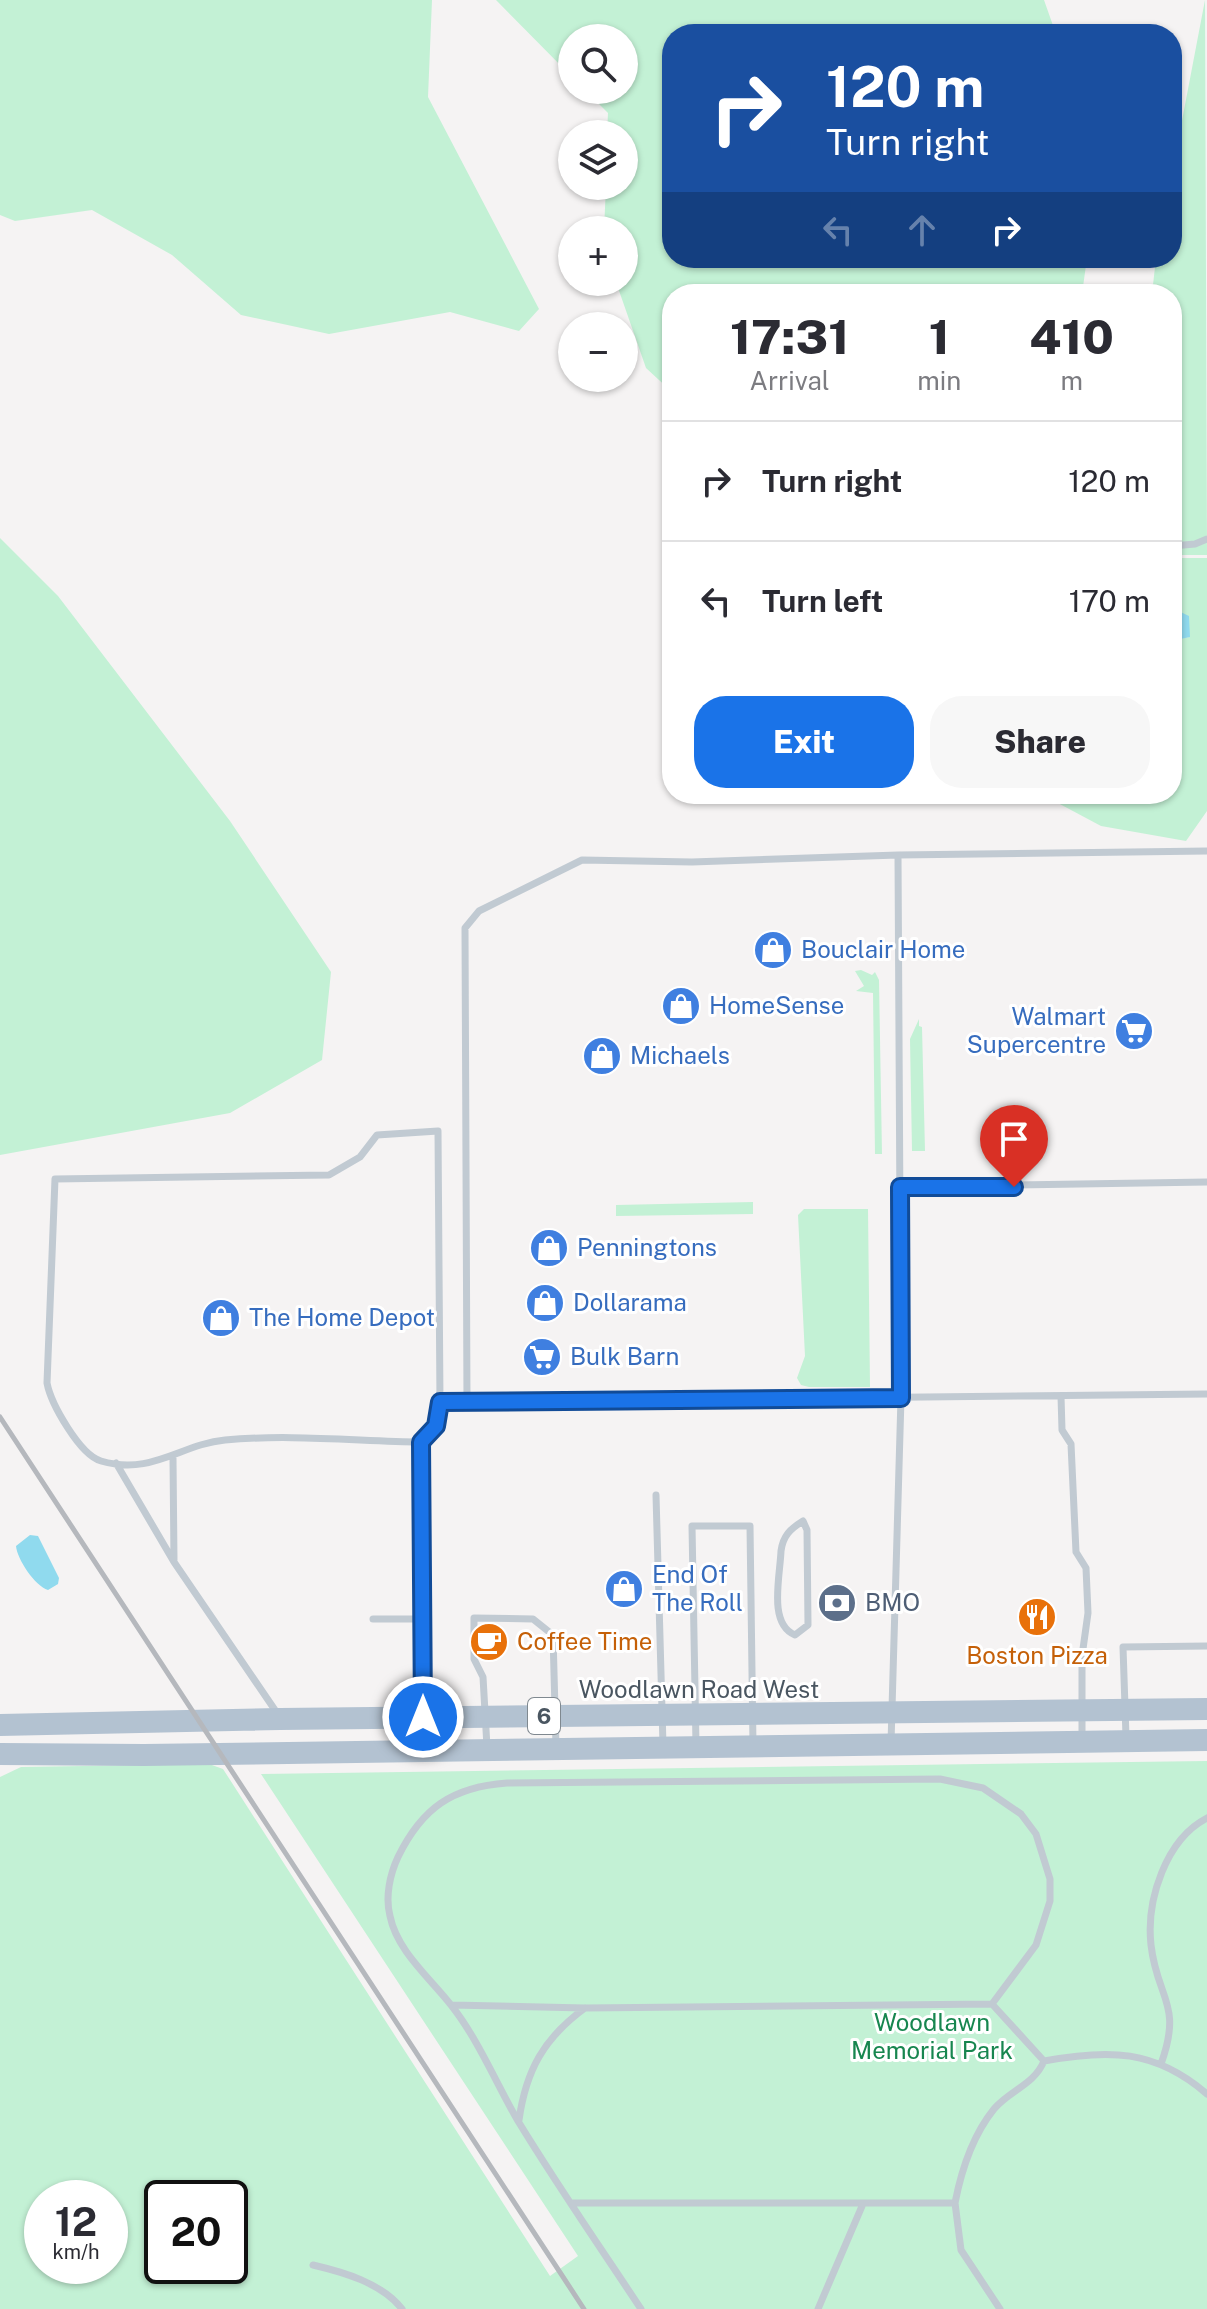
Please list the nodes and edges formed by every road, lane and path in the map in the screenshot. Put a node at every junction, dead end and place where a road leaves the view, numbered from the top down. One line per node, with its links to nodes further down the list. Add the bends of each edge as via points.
1 (1207, 539): 2 (lane)
2 (1182, 545)
3 (1207, 851): 4 (lane)
4 (898, 855): 6 (lane); 11 (lane, via 582,860 479,911 465,928)
5 (1207, 1182): 6 (lane)
6 (900, 1187): 9 (lane)
7 (1207, 1394): 8 (lane)
8 (1061, 1396): 9 (lane); 23 (lane, via 1062,1430 1071,1444 1076,1552 1086,1568)
9 (901, 1398): 11 (lane); 24 (lane)
10 (440, 1402): 11 (lane); 12 (lane, via 436,1426); 14 (lane, via 438,1131 377,1135 360,1157 329,1175 55,1179 50,1401 88,1454)
11 (467, 1404)
12 (421, 1442): 13 (lane, via 222,1440); 19 (lane)
13 (173, 1458): 14 (lane); 17 (lane)
14 (116, 1463): 17 (lane)
15 (656, 1495): 26 (lane)
16 (803, 1521): 16 (lane, via 808,1625 795,1635 779,1622 781,1551 790,1529)
17 (174, 1562): 31 (lane)
18 (373, 1619): 19 (lane)
19 (422, 1619): 29 (lane)
20 (1207, 1646): 22 (lane, via 1123,1647)
21 (1207, 1709): 22 (main road, Woodlawn Road West / 6)
22 (1125, 1710): 23 (main road, Woodlawn Road West / 6); 34 (lane)
23 (1081, 1711): 24 (main road, Woodlawn Road West / 6); 35 (lane)
24 (890, 1715): 28 (main road, Woodlawn Road West / 6); 36 (lane)
25 (555, 1716): 26 (main road, Woodlawn Road West / 6); 30 (main road, Woodlawn Road West / 6); 30 (lane, via 553,1635 533,1619 474,1618 474,1659 483,1677); 41 (lane)
26 (662, 1716): 27 (main road, Woodlawn Road West / 6); 37 (lane)
27 (695, 1716): 28 (main road, Woodlawn Road West / 6); 28 (lane, via 692,1526 750,1526); 38 (lane)
28 (752, 1716): 39 (lane)
29 (423, 1717): 30 (main road, Woodlawn Road West / 6); 31 (main road, Woodlawn Road West / 6); 42 (lane)
30 (485, 1717): 40 (lane)
31 (280, 1719): 32 (main road, Woodlawn Road West / 6)
32 (0, 1725)
33 (1207, 1740): 34 (main road, 6)
34 (1126, 1741): 35 (main road, 6)
35 (1082, 1742): 36 (main road, 6)
36 (891, 1745): 39 (main road, 6)
37 (663, 1747): 38 (main road, 6); 41 (main road, 6)
38 (696, 1747): 39 (main road, 6)
39 (753, 1747)
40 (487, 1749): 41 (main road, 6); 42 (main road, 6)
41 (556, 1749)
42 (422, 1750): 43 (main road, 6)
43 (0, 1754)
44 (1207, 1818): 49 (lane, via 1184,1832 1169,1854 1151,1922 1151,1947 1172,2025)
45 (992, 2004): 46 (lane, via 1036,1945 1044,1925 1050,1879 1036,1834 1010,1805 967,1782 872,1778 507,1783 455,1796 414,1827 395,1863 389,1896 393,1929); 47 (lane); 48 (lane)
46 (452, 2005): 47 (lane); 51 (lane)
47 (585, 2008): 51 (lane, via 538,2054)
48 (1044, 2061): 49 (lane, via 1098,2052); 53 (lane, via 1029,2083 995,2109 968,2157)
49 (1161, 2064): 50 (lane)
50 (1207, 2094)
51 (519, 2122): 52 (lane)
52 (572, 2203): 54 (lane); 57 (lane)
53 (955, 2203): 54 (lane); 59 (lane, via 961,2250)
54 (862, 2206): 58 (lane)
55 (313, 2265): 56 (lane, via 344,2272)
56 (402, 2309)
57 (641, 2309)
58 (818, 2309)
59 (1000, 2309)

